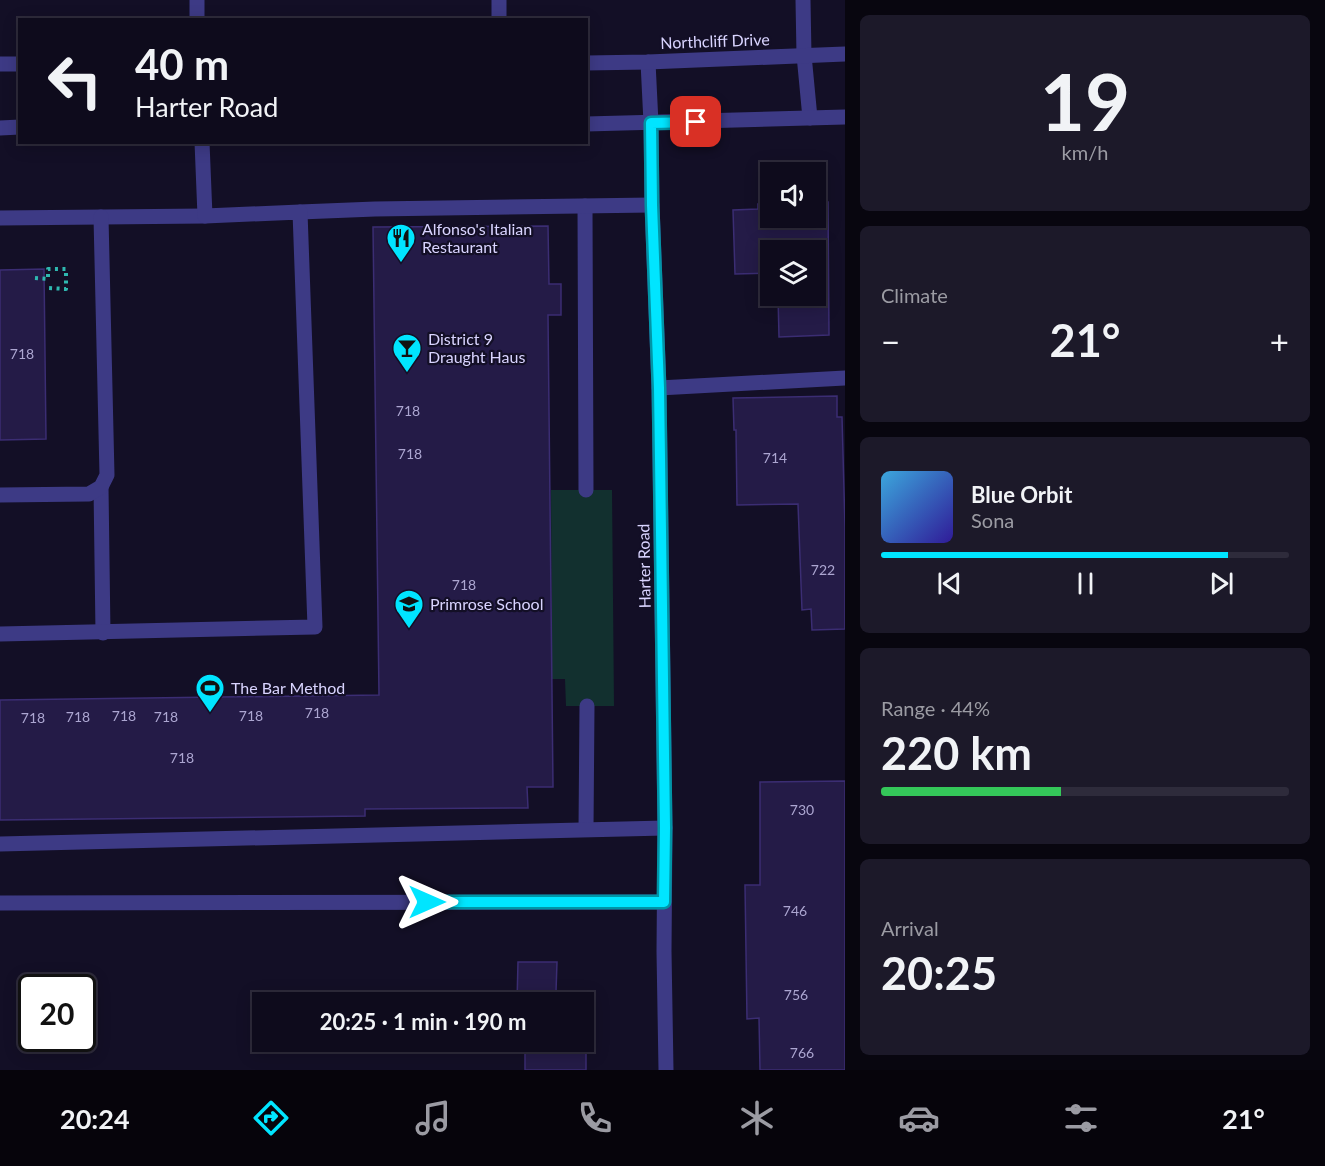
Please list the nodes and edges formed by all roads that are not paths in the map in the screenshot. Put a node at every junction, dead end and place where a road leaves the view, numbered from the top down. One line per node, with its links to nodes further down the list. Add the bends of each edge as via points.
1 (197, 0): 4 (street)
2 (499, 0): 5 (street)
3 (803, 0): 7 (street)
4 (197, 18)
5 (499, 18)
6 (845, 54): 7 (street, Northcliff Drive)
7 (804, 56): 8 (street, Northcliff Drive); 13 (street)
8 (648, 62): 9 (street, Northcliff Drive); 14 (street, Harter Road)
9 (588, 63)
10 (0, 64): 11 (street)
11 (18, 64)
12 (845, 117): 13 (street)
13 (810, 118): 14 (street)
14 (651, 123): 15 (street); 19 (street, Harter Road)
15 (588, 124)
16 (0, 128): 17 (street)
17 (18, 128)
18 (202, 144): 22 (street)
19 (652, 205): 20 (street); 26 (street, Harter Road)
20 (585, 206): 21 (street); 28 (street)
21 (300, 212): 22 (street); 30 (street, via 315,627)
22 (205, 216): 23 (street)
23 (101, 217): 24 (street); 27 (street, via 107,475)
24 (0, 218)
25 (845, 378): 26 (street)
26 (659, 388): 33 (street, Harter Road)
27 (101, 487): 29 (street, via 89,494); 30 (street)
28 (586, 490)
29 (0, 495)
30 (103, 633): 31 (street)
31 (0, 634)
32 (587, 706): 34 (street)
33 (665, 828): 34 (street); 36 (street, Harter Road)
34 (586, 829): 35 (street)
35 (0, 844)
36 (664, 902): 37 (street); 38 (street, Harter Road)
37 (0, 903)
38 (666, 1070)

